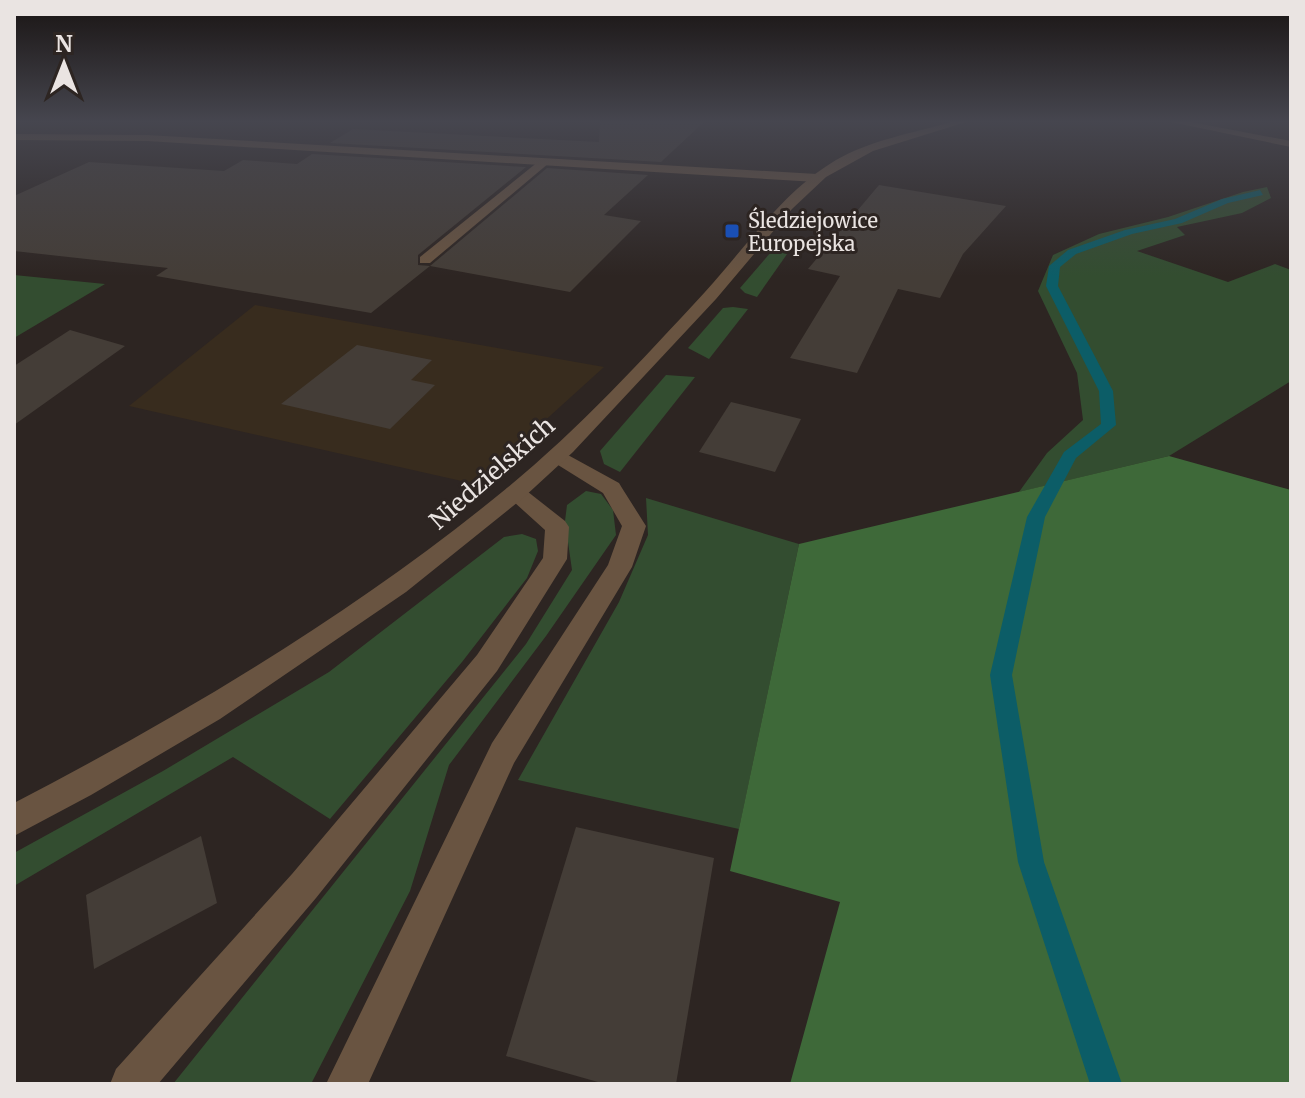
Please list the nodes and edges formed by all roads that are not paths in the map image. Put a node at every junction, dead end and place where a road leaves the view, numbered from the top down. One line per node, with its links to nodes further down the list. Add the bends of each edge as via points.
1 (531, 173): 5 (street)
2 (775, 173): 4 (street)
3 (824, 173): 4 (street, Niedzielskich)
4 (817, 178): 6 (street, Niedzielskich)
5 (425, 260)
6 (557, 455): 7 (street, Niedzielskich); 10 (street, via 611,488 634,526 620,567 503,753)
7 (515, 493): 8 (street, Niedzielskich, via 410,576 265,678); 9 (street, via 557,527 555,559 487,663 304,886)
8 (14, 820)
9 (131, 1084)
10 (347, 1084)

